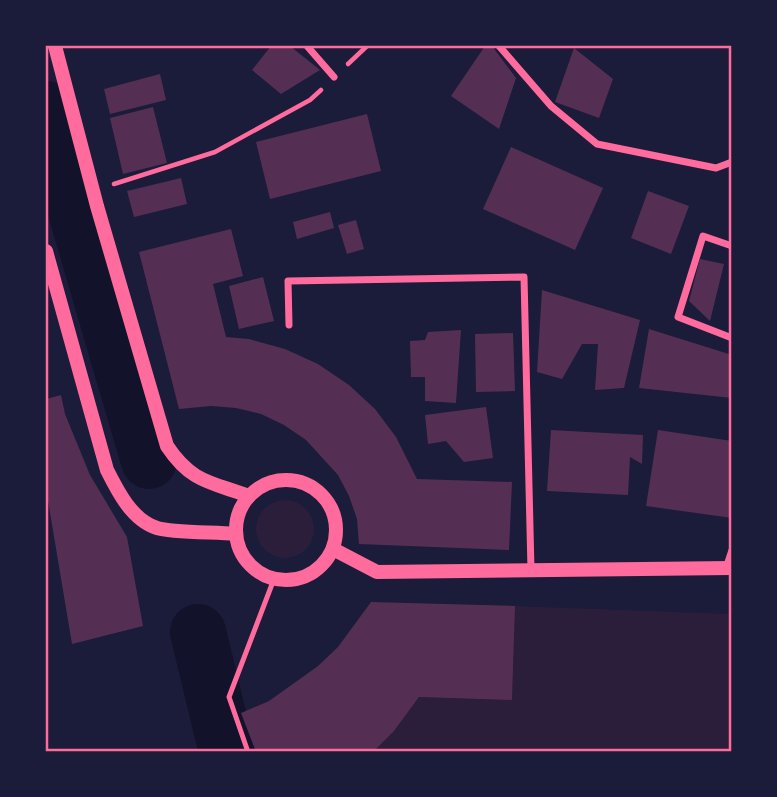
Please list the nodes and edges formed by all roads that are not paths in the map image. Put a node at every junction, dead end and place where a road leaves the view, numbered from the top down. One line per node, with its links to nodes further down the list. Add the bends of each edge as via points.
1 (55, 46): 10 (main road, via 167,446 194,476)
2 (307, 46): 4 (street)
3 (499, 46): 5 (street, via 551,106 597,144 716,168)
4 (334, 77)
5 (732, 162)
6 (732, 246): 9 (street, via 703,236 678,317)
7 (46, 251): 11 (main road, via 107,470 117,490 142,520 158,529)
8 (289, 325): 15 (street, via 288,281 524,277)
9 (732, 338)
10 (249, 496): 11 (main road, via 236,520); 12 (main road, via 275,480 306,483 325,498 336,518)
11 (235, 534): 16 (main road, via 247,563)
12 (334, 549): 15 (main road, via 377,572); 16 (main road, via 321,566 303,578)
13 (732, 550): 14 (street)
14 (729, 568): 15 (main road)
15 (531, 570)
16 (274, 579): 17 (lane, via 229,697)
17 (248, 751)

